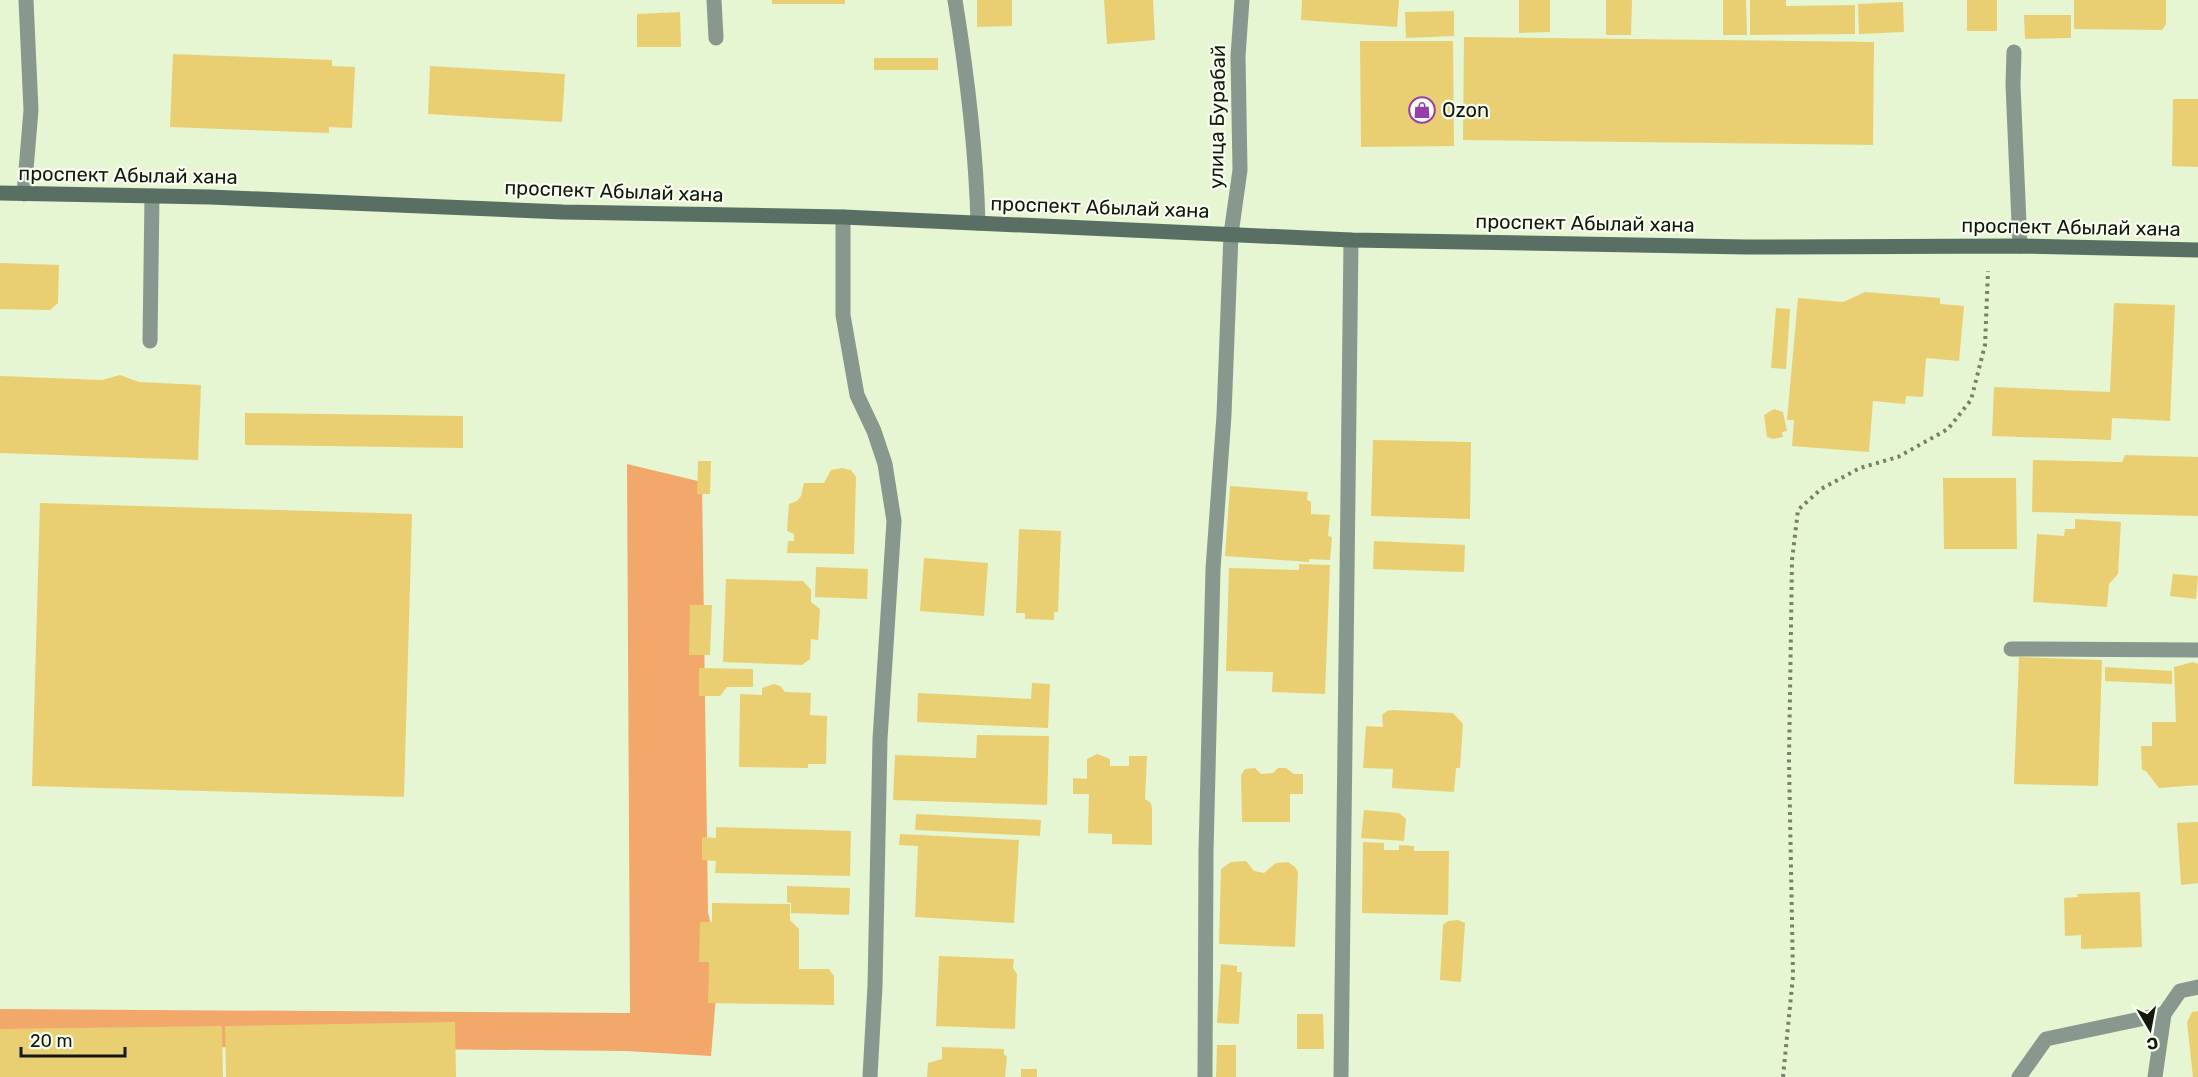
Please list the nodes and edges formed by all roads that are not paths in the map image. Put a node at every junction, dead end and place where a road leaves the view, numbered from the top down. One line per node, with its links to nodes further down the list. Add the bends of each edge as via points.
1 (26, 0): 8 (street, via 31,110)
2 (714, 0): 5 (street)
3 (955, 0): 11 (street, via 969,101)
4 (1242, 0): 12 (street, улица Бурабай, via 1238,56 1240,170)
5 (716, 38)
6 (2014, 52): 14 (street)
7 (0, 193): 8 (main road, проспект Абылай хана)
8 (24, 194): 9 (main road, проспект Абылай хана)
9 (152, 196): 10 (main road, проспект Абылай хана, via 563,212); 16 (street)
10 (843, 217): 11 (main road, проспект Абылай хана); 21 (street, via 843,315 857,395 885,464 894,521 880,740)
11 (978, 223): 12 (main road, проспект Абылай хана)
12 (1231, 234): 13 (main road, проспект Абылай хана); 22 (street, улица Бурабай, via 1213,569)
13 (1351, 240): 14 (main road, проспект Абылай хана, via 1748,247); 23 (street)
14 (2020, 246): 15 (main road, проспект Абылай хана)
15 (2198, 250)
16 (150, 341)
17 (2011, 649): 18 (street)
18 (2198, 650)
19 (2198, 987): 20 (street, via 2180,991)
20 (2164, 1014): 24 (street, via 2046,1039); 25 (street)
21 (870, 1077)
22 (1205, 1077)
23 (1341, 1077)
24 (2019, 1077)
25 (2155, 1077)

